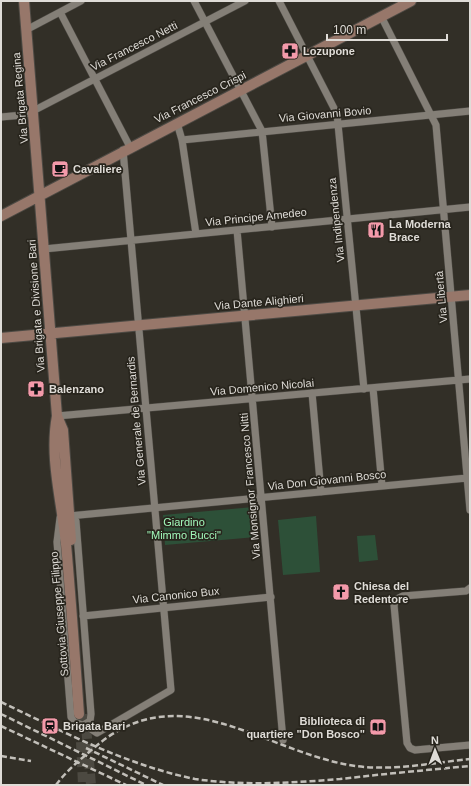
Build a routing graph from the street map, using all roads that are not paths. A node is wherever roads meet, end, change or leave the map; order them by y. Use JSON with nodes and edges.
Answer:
{"nodes":[{"id":1,"x":24,"y":1,"type":"edge"},
{"id":2,"x":81,"y":1,"type":"edge"},
{"id":3,"x":194,"y":1,"type":"edge"},
{"id":4,"x":245,"y":1,"type":"edge"},
{"id":5,"x":279,"y":1,"type":"edge"},
{"id":6,"x":410,"y":1,"type":"edge"},
{"id":7,"x":398,"y":4,"type":"edge"},
{"id":8,"x":60,"y":12,"type":"junction"},
{"id":9,"x":381,"y":16,"type":"junction"},
{"id":10,"x":205,"y":22,"type":"junction"},
{"id":11,"x":26,"y":30,"type":"junction"},
{"id":12,"x":308,"y":55,"type":"junction"},
{"id":13,"x":95,"y":79,"type":"junction"},
{"id":14,"x":240,"y":90,"type":"junction"},
{"id":15,"x":33,"y":111,"type":"junction"},
{"id":16,"x":470,"y":111,"type":"edge"},
{"id":17,"x":432,"y":115,"type":"junction"},
{"id":18,"x":1,"y":117,"type":"edge"},
{"id":19,"x":177,"y":123,"type":"junction"},
{"id":20,"x":338,"y":124,"type":"junction"},
{"id":21,"x":262,"y":131,"type":"junction"},
{"id":22,"x":182,"y":140,"type":"junction"},
{"id":23,"x":126,"y":149,"type":"junction"},
{"id":24,"x":40,"y":194,"type":"junction"},
{"id":25,"x":470,"y":206,"type":"edge"},
{"id":26,"x":444,"y":209,"type":"junction"},
{"id":27,"x":1,"y":216,"type":"edge"},
{"id":28,"x":348,"y":219,"type":"junction"},
{"id":29,"x":272,"y":227,"type":"junction"},
{"id":30,"x":237,"y":230,"type":"junction"},
{"id":31,"x":196,"y":234,"type":"junction"},
{"id":32,"x":131,"y":241,"type":"junction"},
{"id":33,"x":44,"y":249,"type":"junction"},
{"id":34,"x":470,"y":295,"type":"edge"},
{"id":35,"x":452,"y":296,"type":"junction"},
{"id":36,"x":356,"y":305,"type":"junction"},
{"id":37,"x":245,"y":315,"type":"junction"},
{"id":38,"x":138,"y":325,"type":"junction"},
{"id":39,"x":51,"y":333,"type":"junction"},
{"id":40,"x":1,"y":338,"type":"edge"},
{"id":41,"x":470,"y":379,"type":"edge"},
{"id":42,"x":459,"y":380,"type":"junction"},
{"id":43,"x":373,"y":388,"type":"junction"},
{"id":44,"x":364,"y":389,"type":"junction"},
{"id":45,"x":312,"y":393,"type":"junction"},
{"id":46,"x":253,"y":399,"type":"junction"},
{"id":47,"x":146,"y":408,"type":"junction"},
{"id":48,"x":57,"y":416,"type":"junction"},
{"id":49,"x":467,"y":478,"type":"junction"},
{"id":50,"x":382,"y":486,"type":"junction"},
{"id":51,"x":321,"y":492,"type":"junction"},
{"id":52,"x":262,"y":498,"type":"junction"},
{"id":53,"x":154,"y":508,"type":"junction"},
{"id":54,"x":470,"y":510,"type":"edge"},
{"id":55,"x":65,"y":515,"type":"junction"},
{"id":56,"x":470,"y":588,"type":"edge"},
{"id":57,"x":271,"y":597,"type":"junction"},
{"id":58,"x":163,"y":608,"type":"junction"},
{"id":59,"x":83,"y":616,"type":"junction"},
{"id":60,"x":85,"y":716,"type":"junction"},
{"id":61,"x":283,"y":740,"type":"dead end"},
{"id":62,"x":470,"y":745,"type":"edge"}],
"edges":[{"from":1,"to":11,"type":"street","name":"Via Brigata Regina"},
{"from":2,"to":8,"type":"street"},
{"from":3,"to":10,"type":"street"},
{"from":4,"to":10,"type":"street","name":"Via Francesco Netti"},
{"from":5,"to":12,"type":"street","name":"Via Indipendenza"},
{"from":6,"to":7,"type":"street","name":"Via Francesco Crispi"},
{"from":7,"to":9,"type":"street","name":"Via Francesco Crispi"},
{"from":8,"to":11,"type":"street"},
{"from":8,"to":13,"type":"street"},
{"from":9,"to":12,"type":"street","name":"Via Francesco Crispi"},
{"from":9,"to":17,"type":"street","name":"Via Libertà"},
{"from":10,"to":13,"type":"street","name":"Via Francesco Netti"},
{"from":10,"to":14,"type":"street"},
{"from":11,"to":15,"type":"street","name":"Via Brigata Regina"},
{"from":12,"to":14,"type":"street","name":"Via Francesco Crispi"},
{"from":12,"to":20,"type":"street","name":"Via Indipendenza"},
{"from":13,"to":15,"type":"street","name":"Via Francesco Netti"},
{"from":13,"to":23,"type":"street"},
{"from":14,"to":19,"type":"street","name":"Via Francesco Crispi"},
{"from":14,"to":21,"type":"street"},
{"from":15,"to":18,"type":"street","name":"Via Francesco Netti"},
{"from":15,"to":24,"type":"street","name":"Via Brigata Regina"},
{"from":16,"to":17,"type":"street","name":"Via Giovanni Bovio"},
{"from":17,"to":20,"type":"street","name":"Via Giovanni Bovio"},
{"from":17,"to":26,"type":"street","name":"Via Libertà"},
{"from":19,"to":22,"type":"street"},
{"from":19,"to":23,"type":"street","name":"Via Francesco Crispi"},
{"from":20,"to":21,"type":"street","name":"Via Giovanni Bovio"},
{"from":20,"to":28,"type":"street","name":"Via Indipendenza"},
{"from":21,"to":22,"type":"street","name":"Via Giovanni Bovio"},
{"from":21,"to":29,"type":"street"},
{"from":22,"to":31,"type":"street"},
{"from":23,"to":24,"type":"street","name":"Via Francesco Crispi"},
{"from":23,"to":32,"type":"street","name":"Via Generale de Bernardis"},
{"from":24,"to":27,"type":"street","name":"Via Francesco Crispi"},
{"from":24,"to":33,"type":"street","name":"Via Brigata e Divisione Bari"},
{"from":25,"to":26,"type":"street","name":"Via Principe Amedeo"},
{"from":26,"to":28,"type":"street","name":"Via Principe Amedeo"},
{"from":26,"to":35,"type":"street","name":"Via Libertà"},
{"from":28,"to":29,"type":"street","name":"Via Principe Amedeo"},
{"from":28,"to":36,"type":"street","name":"Via Indipendenza"},
{"from":29,"to":30,"type":"street","name":"Via Principe Amedeo"},
{"from":30,"to":31,"type":"street","name":"Via Principe Amedeo"},
{"from":30,"to":37,"type":"street","name":"Via Monsignor Francesco Nitti"},
{"from":31,"to":32,"type":"street","name":"Via Principe Amedeo"},
{"from":32,"to":33,"type":"street","name":"Via Principe Amedeo"},
{"from":32,"to":38,"type":"street","name":"Via Generale de Bernardis"},
{"from":33,"to":39,"type":"street","name":"Via Brigata e Divisione Bari"},
{"from":34,"to":35,"type":"street","name":"Via Dante Alighieri"},
{"from":35,"to":36,"type":"street","name":"Via Dante Alighieri"},
{"from":35,"to":42,"type":"street","name":"Via Libertà"},
{"from":36,"to":37,"type":"street","name":"Via Dante Alighieri"},
{"from":36,"to":44,"type":"street","name":"Via Indipendenza"},
{"from":37,"to":38,"type":"street","name":"Via Dante Alighieri"},
{"from":37,"to":46,"type":"street","name":"Via Monsignor Francesco Nitti"},
{"from":38,"to":39,"type":"street","name":"Via Dante Alighieri"},
{"from":38,"to":47,"type":"street","name":"Via Generale de Bernardis"},
{"from":39,"to":40,"type":"street","name":"Via Dante Alighieri"},
{"from":39,"to":48,"type":"street","name":"Via Brigata e Divisione Bari"},
{"from":41,"to":42,"type":"street","name":"Via Domenico Nicolai"},
{"from":42,"to":43,"type":"street","name":"Via Domenico Nicolai"},
{"from":42,"to":49,"type":"street","name":"Via Libertà"},
{"from":43,"to":44,"type":"street","name":"Via Domenico Nicolai"},
{"from":43,"to":50,"type":"street"},
{"from":44,"to":45,"type":"street","name":"Via Domenico Nicolai"},
{"from":45,"to":46,"type":"street","name":"Via Domenico Nicolai"},
{"from":45,"to":51,"type":"street"},
{"from":46,"to":47,"type":"street","name":"Via Domenico Nicolai"},
{"from":46,"to":52,"type":"street","name":"Via Monsignor Francesco Nitti"},
{"from":47,"to":48,"type":"street","name":"Via Domenico Nicolai"},
{"from":47,"to":53,"type":"street","name":"Via Generale de Bernardis"},
{"from":48,"to":55,"type":"street"},
{"from":49,"to":50,"type":"street","name":"Via Don Giovanni Bosco"},
{"from":49,"to":54,"type":"street","name":"Via Libertà"},
{"from":50,"to":51,"type":"street","name":"Via Don Giovanni Bosco"},
{"from":51,"to":52,"type":"street","name":"Via Don Giovanni Bosco"},
{"from":52,"to":53,"type":"street","name":"Via Don Giovanni Bosco"},
{"from":52,"to":57,"type":"street","name":"Via Monsignor Francesco Nitti"},
{"from":53,"to":55,"type":"street","name":"Via Don Giovanni Bosco"},
{"from":53,"to":58,"type":"street","name":"Via Generale de Bernardis"},
{"from":55,"to":59,"type":"street"},
{"from":55,"to":60,"type":"street","name":"Sottovia Giuseppe Filippo"},
{"from":56,"to":62,"type":"street"},
{"from":57,"to":58,"type":"street","name":"Via Canonico Bux"},
{"from":57,"to":61,"type":"street","name":"Via Monsignor Francesco Nitti"},
{"from":58,"to":59,"type":"street","name":"Via Canonico Bux"},
{"from":58,"to":60,"type":"street","name":"Via Generale de Bernardis"},
{"from":59,"to":60,"type":"street"}]}
